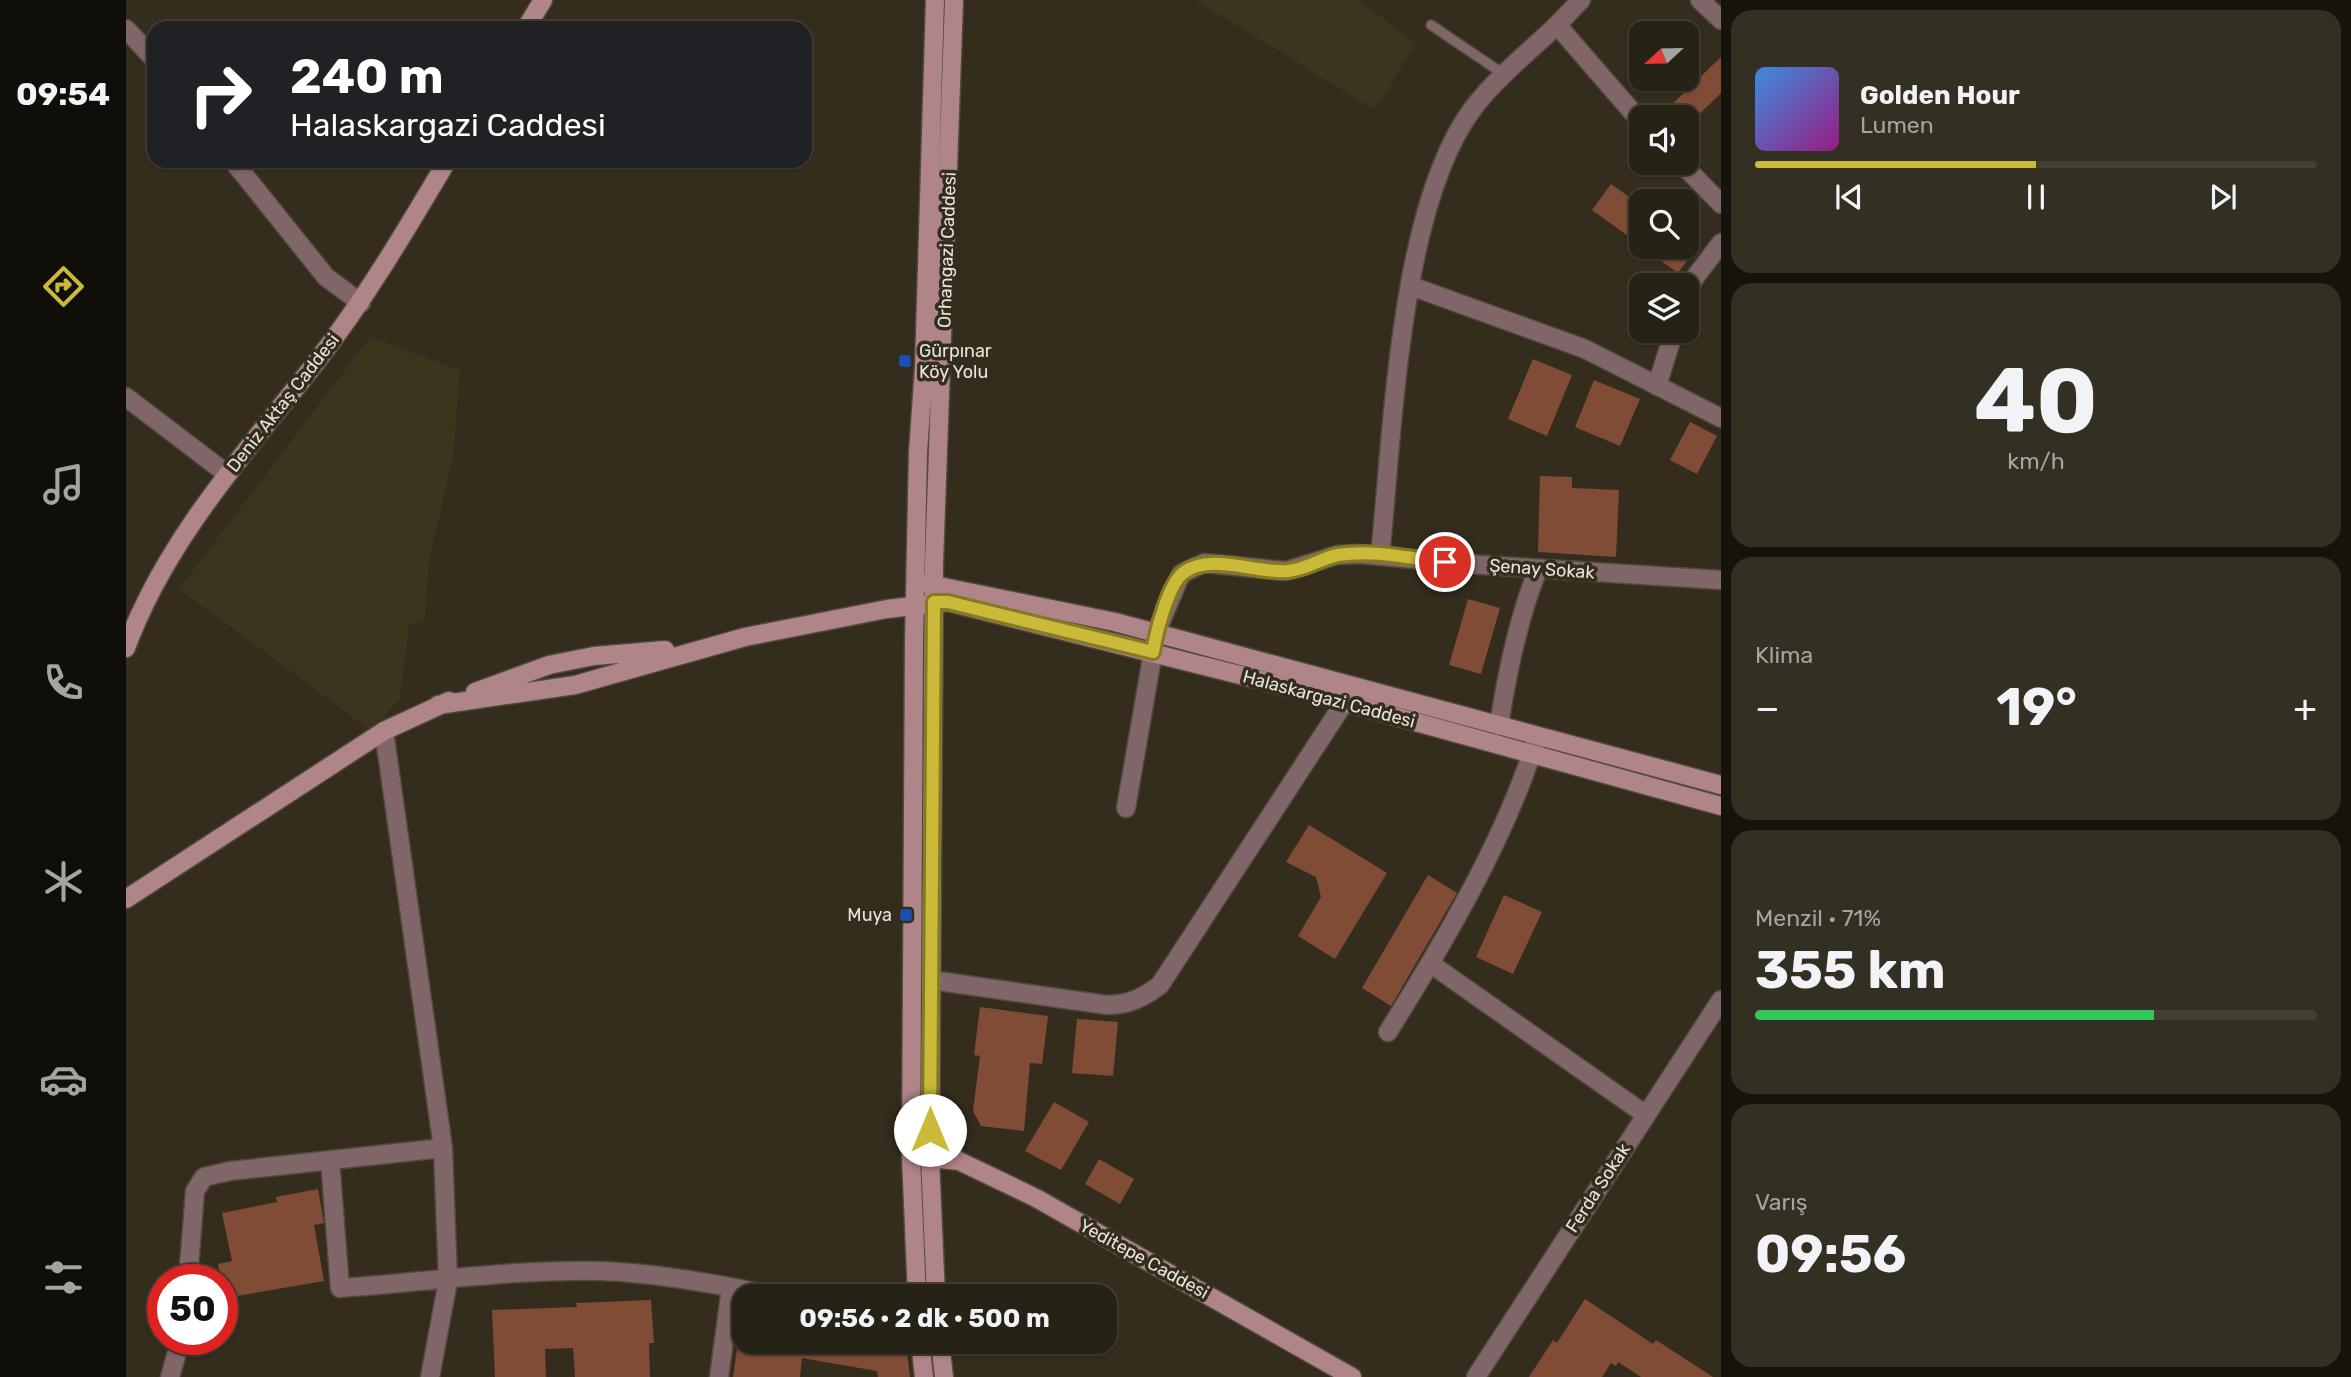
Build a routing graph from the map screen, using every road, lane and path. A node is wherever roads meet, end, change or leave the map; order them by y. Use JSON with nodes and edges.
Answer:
{"nodes":[{"id":1,"x":543,"y":0,"type":"edge"},
{"id":2,"x":1581,"y":0,"type":"edge"},
{"id":3,"x":1700,"y":0,"type":"edge"},
{"id":4,"x":935,"y":3,"type":"edge"},
{"id":5,"x":954,"y":3,"type":"edge"},
{"id":6,"x":1721,"y":20,"type":"edge"},
{"id":7,"x":530,"y":21,"type":"edge"},
{"id":8,"x":1557,"y":24,"type":"junction"},
{"id":9,"x":1431,"y":25,"type":"dead end"},
{"id":10,"x":126,"y":29,"type":"edge"},
{"id":11,"x":147,"y":52,"type":"edge"},
{"id":12,"x":1506,"y":75,"type":"junction"},
{"id":13,"x":1629,"y":107,"type":"edge"},
{"id":14,"x":239,"y":168,"type":"edge"},
{"id":15,"x":443,"y":168,"type":"edge"},
{"id":16,"x":1693,"y":175,"type":"edge"},
{"id":17,"x":1721,"y":204,"type":"edge"},
{"id":18,"x":928,"y":227,"type":"junction"},
{"id":19,"x":947,"y":231,"type":"junction"},
{"id":20,"x":1721,"y":243,"type":"edge"},
{"id":21,"x":1698,"y":273,"type":"edge"},
{"id":22,"x":1411,"y":286,"type":"junction"},
{"id":23,"x":926,"y":300,"type":"junction"},
{"id":24,"x":361,"y":303,"type":"junction"},
{"id":25,"x":945,"y":303,"type":"junction"},
{"id":26,"x":1670,"y":343,"type":"edge"},
{"id":27,"x":924,"y":367,"type":"junction"},
{"id":28,"x":943,"y":372,"type":"junction"},
{"id":29,"x":1657,"y":386,"type":"junction"},
{"id":30,"x":126,"y":397,"type":"edge"},
{"id":31,"x":1721,"y":418,"type":"edge"},
{"id":32,"x":918,"y":452,"type":"junction"},
{"id":33,"x":936,"y":454,"type":"junction"},
{"id":34,"x":227,"y":474,"type":"junction"},
{"id":35,"x":1380,"y":556,"type":"junction"},
{"id":36,"x":1538,"y":569,"type":"junction"},
{"id":37,"x":1721,"y":580,"type":"edge"},
{"id":38,"x":916,"y":583,"type":"junction"},
{"id":39,"x":935,"y":584,"type":"junction"},
{"id":40,"x":925,"y":603,"type":"junction"},
{"id":41,"x":1156,"y":632,"type":"junction"},
{"id":42,"x":126,"y":648,"type":"edge"},
{"id":43,"x":1153,"y":652,"type":"junction"},
{"id":44,"x":1356,"y":686,"type":"junction"},
{"id":45,"x":1344,"y":703,"type":"junction"},
{"id":46,"x":1499,"y":726,"type":"junction"},
{"id":47,"x":384,"y":731,"type":"junction"},
{"id":48,"x":1537,"y":736,"type":"junction"},
{"id":49,"x":1531,"y":756,"type":"junction"},
{"id":50,"x":1721,"y":785,"type":"edge"},
{"id":51,"x":1721,"y":806,"type":"edge"},
{"id":52,"x":1126,"y":808,"type":"dead end"},
{"id":53,"x":914,"y":841,"type":"junction"},
{"id":54,"x":933,"y":841,"type":"junction"},
{"id":55,"x":126,"y":899,"type":"edge"},
{"id":56,"x":1431,"y":964,"type":"junction"},
{"id":57,"x":913,"y":978,"type":"junction"},
{"id":58,"x":931,"y":980,"type":"junction"},
{"id":59,"x":1721,"y":1000,"type":"edge"},
{"id":60,"x":1388,"y":1032,"type":"dead end"},
{"id":61,"x":911,"y":1074,"type":"junction"},
{"id":62,"x":931,"y":1075,"type":"junction"},
{"id":63,"x":1646,"y":1115,"type":"junction"},
{"id":64,"x":443,"y":1148,"type":"junction"},
{"id":65,"x":930,"y":1158,"type":"junction"},
{"id":66,"x":330,"y":1160,"type":"junction"},
{"id":67,"x":913,"y":1223,"type":"junction"},
{"id":68,"x":932,"y":1223,"type":"junction"},
{"id":69,"x":189,"y":1264,"type":"edge"},
{"id":70,"x":448,"y":1281,"type":"junction"},
{"id":71,"x":915,"y":1284,"type":"edge"},
{"id":72,"x":935,"y":1284,"type":"edge"},
{"id":73,"x":731,"y":1287,"type":"joint"},
{"id":74,"x":921,"y":1354,"type":"edge"},
{"id":75,"x":941,"y":1354,"type":"edge"},
{"id":76,"x":176,"y":1355,"type":"edge"},
{"id":77,"x":170,"y":1377,"type":"edge"},
{"id":78,"x":430,"y":1377,"type":"edge"},
{"id":79,"x":719,"y":1377,"type":"edge"},
{"id":80,"x":924,"y":1377,"type":"edge"},
{"id":81,"x":944,"y":1377,"type":"edge"},
{"id":82,"x":1352,"y":1377,"type":"edge"},
{"id":83,"x":1476,"y":1377,"type":"edge"}],
"edges":[{"from":1,"to":7,"type":"main road"},
{"from":2,"to":8,"type":"street"},
{"from":3,"to":6,"type":"street"},
{"from":4,"to":5,"type":"main road"},
{"from":4,"to":18,"type":"main road","name":"Orhangazi Caddesi"},
{"from":5,"to":19,"type":"main road","name":"Orhangazi Caddesi"},
{"from":8,"to":12,"type":"street"},
{"from":8,"to":13,"type":"street"},
{"from":9,"to":12,"type":"lane"},
{"from":10,"to":11,"type":"street"},
{"from":12,"to":22,"type":"street"},
{"from":14,"to":24,"type":"street"},
{"from":15,"to":24,"type":"main road","name":"Deniz Aktaş Caddesi"},
{"from":16,"to":17,"type":"street"},
{"from":18,"to":19,"type":"main road"},
{"from":18,"to":23,"type":"main road","name":"Orhangazi Caddesi"},
{"from":19,"to":25,"type":"main road","name":"Orhangazi Caddesi"},
{"from":20,"to":21,"type":"street"},
{"from":22,"to":29,"type":"street"},
{"from":22,"to":35,"type":"street"},
{"from":23,"to":25,"type":"main road"},
{"from":23,"to":27,"type":"main road","name":"Orhangazi Caddesi"},
{"from":24,"to":34,"type":"main road","name":"Deniz Aktaş Caddesi"},
{"from":25,"to":28,"type":"main road","name":"Orhangazi Caddesi"},
{"from":26,"to":29,"type":"street"},
{"from":27,"to":28,"type":"main road"},
{"from":27,"to":32,"type":"main road","name":"Orhangazi Caddesi"},
{"from":28,"to":33,"type":"main road","name":"Orhangazi Caddesi"},
{"from":29,"to":31,"type":"street"},
{"from":30,"to":34,"type":"street"},
{"from":32,"to":33,"type":"main road"},
{"from":32,"to":38,"type":"main road","name":"Orhangazi Caddesi"},
{"from":33,"to":39,"type":"main road","name":"Orhangazi Caddesi"},
{"from":34,"to":42,"type":"main road","name":"Deniz Aktaş Caddesi"},
{"from":35,"to":36,"type":"street","name":"Şenay Sokak"},
{"from":35,"to":41,"type":"street","name":"Şenay Sokak"},
{"from":36,"to":37,"type":"street","name":"Şenay Sokak"},
{"from":36,"to":46,"type":"street"},
{"from":38,"to":39,"type":"main road"},
{"from":38,"to":40,"type":"main road","name":"Orhangazi Caddesi"},
{"from":39,"to":40,"type":"main road","name":"Orhangazi Caddesi"},
{"from":39,"to":41,"type":"main road"},
{"from":40,"to":43,"type":"main road","name":"Halaskargazi Caddesi"},
{"from":40,"to":47,"type":"main road","name":"Halaskargazi Caddesi"},
{"from":40,"to":53,"type":"main road"},
{"from":40,"to":54,"type":"main road"},
{"from":41,"to":43,"type":"main road"},
{"from":41,"to":44,"type":"main road"},
{"from":43,"to":45,"type":"main road","name":"Halaskargazi Caddesi"},
{"from":43,"to":52,"type":"street"},
{"from":44,"to":45,"type":"main road"},
{"from":44,"to":46,"type":"main road"},
{"from":45,"to":49,"type":"main road","name":"Halaskargazi Caddesi"},
{"from":45,"to":58,"type":"street"},
{"from":46,"to":48,"type":"main road"},
{"from":47,"to":55,"type":"main road","name":"Halaskargazi Caddesi"},
{"from":47,"to":64,"type":"street"},
{"from":48,"to":49,"type":"street"},
{"from":48,"to":50,"type":"main road"},
{"from":49,"to":51,"type":"main road","name":"Halaskargazi Caddesi"},
{"from":49,"to":56,"type":"street"},
{"from":53,"to":54,"type":"main road"},
{"from":53,"to":57,"type":"main road"},
{"from":54,"to":58,"type":"main road"},
{"from":56,"to":60,"type":"street"},
{"from":56,"to":63,"type":"street"},
{"from":57,"to":58,"type":"main road"},
{"from":57,"to":61,"type":"main road"},
{"from":58,"to":62,"type":"main road"},
{"from":59,"to":63,"type":"street","name":"Ferda Sokak"},
{"from":61,"to":62,"type":"main road"},
{"from":61,"to":67,"type":"main road"},
{"from":62,"to":65,"type":"main road"},
{"from":63,"to":83,"type":"street","name":"Ferda Sokak"},
{"from":64,"to":66,"type":"street"},
{"from":64,"to":70,"type":"street"},
{"from":65,"to":68,"type":"main road"},
{"from":65,"to":82,"type":"main road","name":"Yeditepe Caddesi"},
{"from":66,"to":69,"type":"street"},
{"from":66,"to":70,"type":"street"},
{"from":67,"to":68,"type":"main road"},
{"from":67,"to":71,"type":"main road"},
{"from":68,"to":72,"type":"main road"},
{"from":70,"to":73,"type":"street"},
{"from":70,"to":78,"type":"street"},
{"from":73,"to":79,"type":"street"},
{"from":74,"to":80,"type":"main road"},
{"from":75,"to":81,"type":"main road"},
{"from":76,"to":77,"type":"street"}]}
